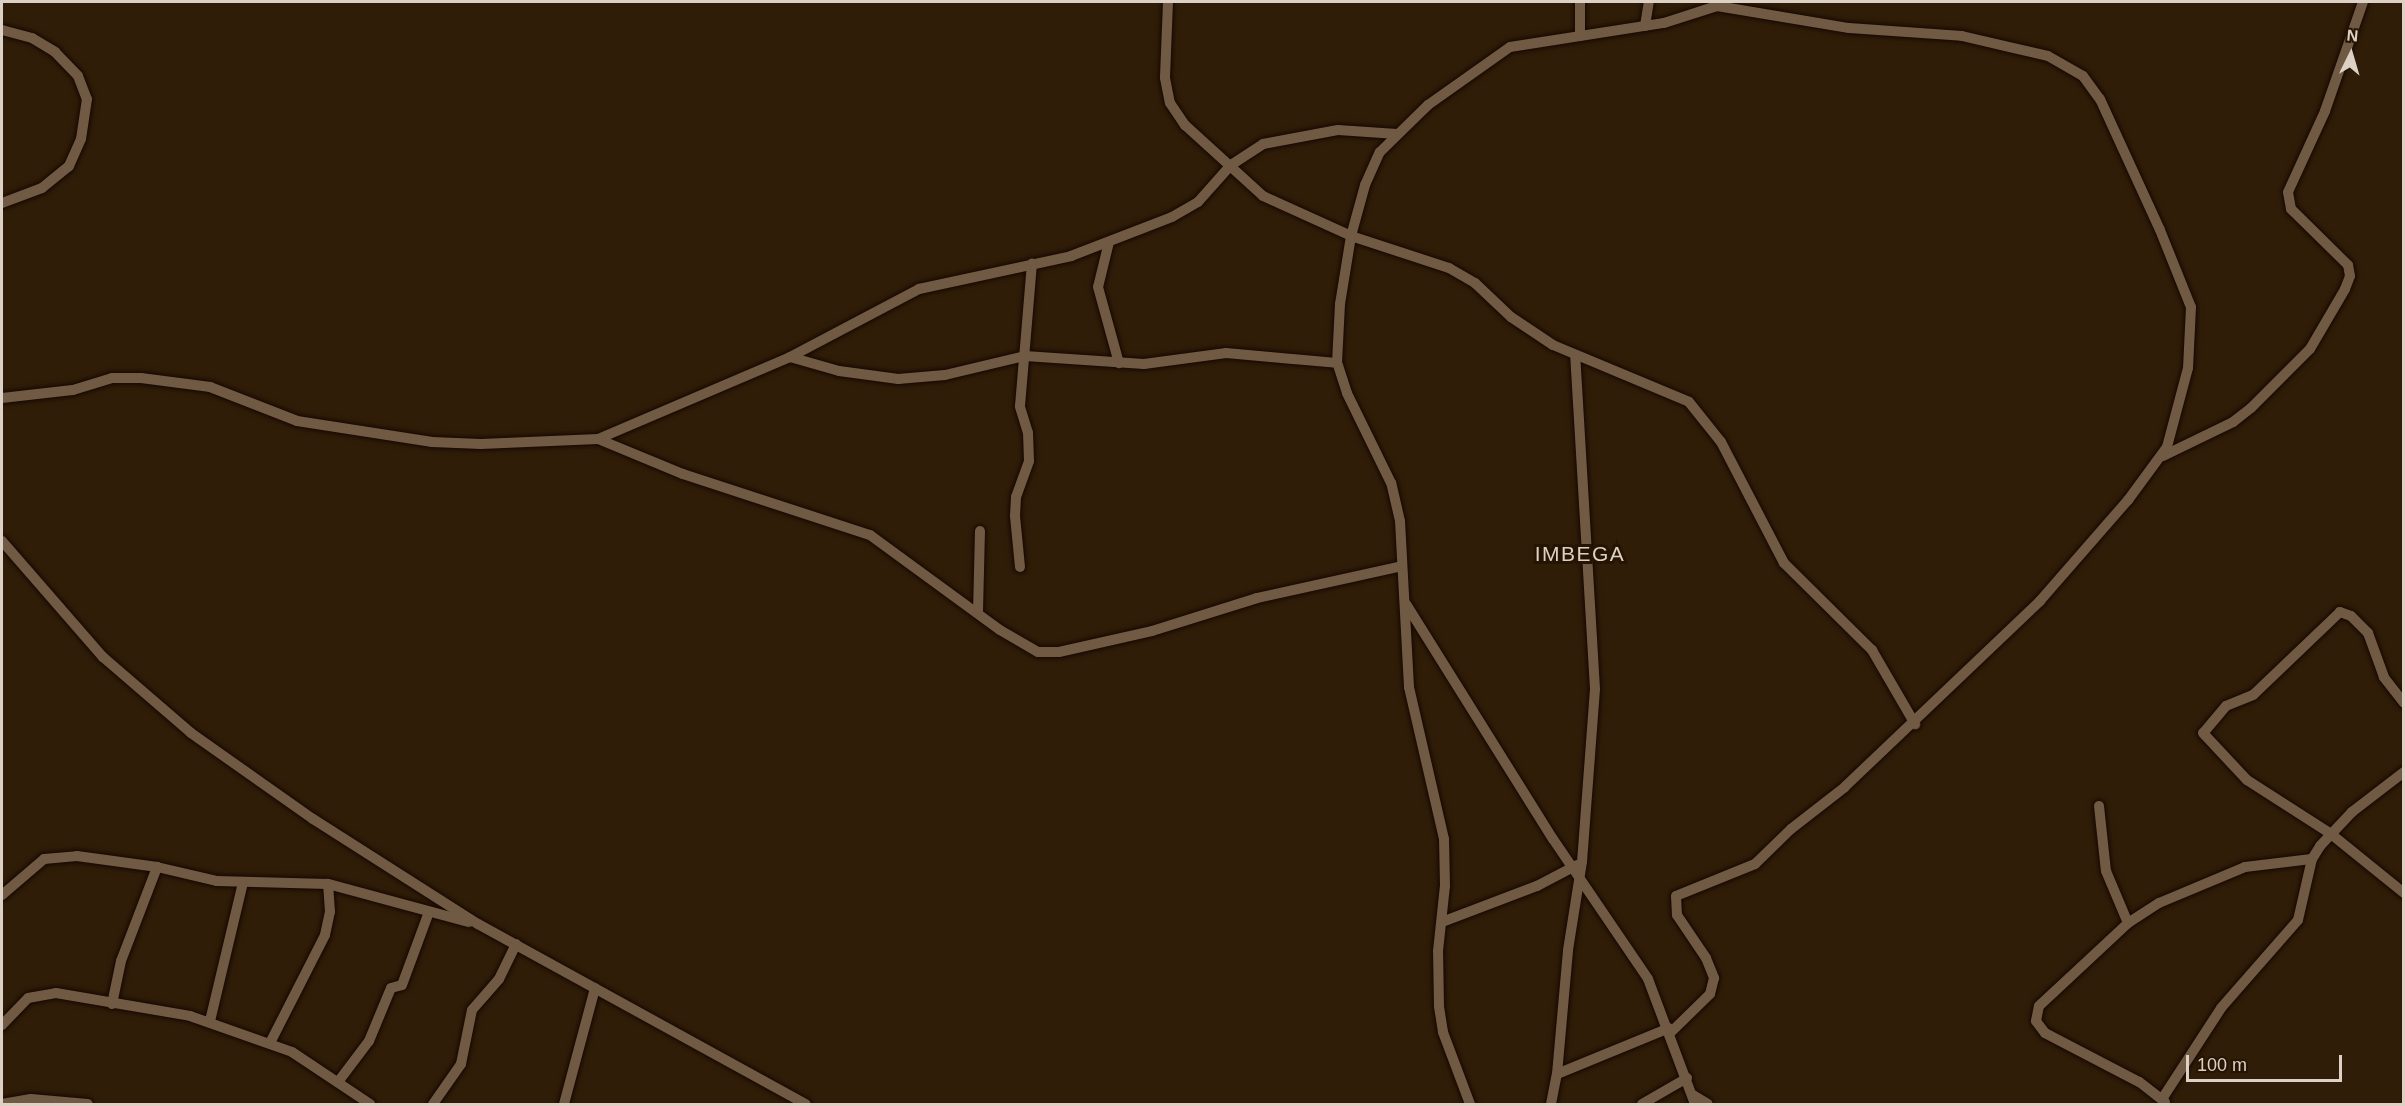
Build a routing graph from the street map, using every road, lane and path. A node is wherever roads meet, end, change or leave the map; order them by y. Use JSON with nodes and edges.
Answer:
{"nodes":[{"id":1,"x":1168,"y":2,"type":"edge"},
{"id":2,"x":1580,"y":2,"type":"edge"},
{"id":3,"x":1648,"y":2,"type":"edge"},
{"id":4,"x":2363,"y":2,"type":"edge"},
{"id":5,"x":1645,"y":26,"type":"junction"},
{"id":6,"x":2,"y":30,"type":"edge"},
{"id":7,"x":1580,"y":36,"type":"junction"},
{"id":8,"x":1398,"y":134,"type":"junction"},
{"id":9,"x":1232,"y":165,"type":"junction"},
{"id":10,"x":2,"y":203,"type":"edge"},
{"id":11,"x":1351,"y":236,"type":"junction"},
{"id":12,"x":1110,"y":242,"type":"junction"},
{"id":13,"x":1032,"y":264,"type":"junction"},
{"id":14,"x":1025,"y":356,"type":"junction"},
{"id":15,"x":790,"y":357,"type":"junction"},
{"id":16,"x":1575,"y":357,"type":"junction"},
{"id":17,"x":1119,"y":363,"type":"junction"},
{"id":18,"x":1337,"y":363,"type":"junction"},
{"id":19,"x":2,"y":398,"type":"edge"},
{"id":20,"x":598,"y":439,"type":"junction"},
{"id":21,"x":2163,"y":456,"type":"junction"},
{"id":22,"x":980,"y":531,"type":"dead end"},
{"id":23,"x":2,"y":541,"type":"edge"},
{"id":24,"x":1402,"y":566,"type":"junction"},
{"id":25,"x":1020,"y":567,"type":"dead end"},
{"id":26,"x":1403,"y":598,"type":"junction"},
{"id":27,"x":978,"y":612,"type":"junction"},
{"id":28,"x":2403,"y":703,"type":"edge"},
{"id":29,"x":1915,"y":724,"type":"junction"},
{"id":30,"x":2403,"y":772,"type":"edge"},
{"id":31,"x":2099,"y":806,"type":"dead end"},
{"id":32,"x":2331,"y":834,"type":"junction"},
{"id":33,"x":2313,"y":859,"type":"junction"},
{"id":34,"x":1578,"y":864,"type":"junction"},
{"id":35,"x":157,"y":867,"type":"junction"},
{"id":36,"x":1580,"y":877,"type":"junction"},
{"id":37,"x":243,"y":882,"type":"junction"},
{"id":38,"x":328,"y":884,"type":"junction"},
{"id":39,"x":2403,"y":893,"type":"edge"},
{"id":40,"x":2,"y":895,"type":"edge"},
{"id":41,"x":429,"y":912,"type":"junction"},
{"id":42,"x":1442,"y":922,"type":"junction"},
{"id":43,"x":2128,"y":923,"type":"junction"},
{"id":44,"x":478,"y":924,"type":"junction"},
{"id":45,"x":516,"y":944,"type":"junction"},
{"id":46,"x":595,"y":988,"type":"junction"},
{"id":47,"x":112,"y":1004,"type":"junction"},
{"id":48,"x":210,"y":1021,"type":"junction"},
{"id":49,"x":2,"y":1025,"type":"edge"},
{"id":50,"x":1670,"y":1030,"type":"junction"},
{"id":51,"x":270,"y":1042,"type":"junction"},
{"id":52,"x":1557,"y":1074,"type":"junction"},
{"id":53,"x":1687,"y":1078,"type":"junction"},
{"id":54,"x":338,"y":1082,"type":"junction"},
{"id":55,"x":1694,"y":1100,"type":"edge"},
{"id":56,"x":2164,"y":1103,"type":"edge"},
{"id":57,"x":2,"y":1104,"type":"edge"},
{"id":58,"x":88,"y":1104,"type":"edge"},
{"id":59,"x":370,"y":1104,"type":"edge"},
{"id":60,"x":433,"y":1104,"type":"edge"},
{"id":61,"x":564,"y":1104,"type":"edge"},
{"id":62,"x":806,"y":1104,"type":"edge"},
{"id":63,"x":1470,"y":1104,"type":"edge"},
{"id":64,"x":1551,"y":1104,"type":"edge"},
{"id":65,"x":1642,"y":1104,"type":"edge"},
{"id":66,"x":1708,"y":1104,"type":"edge"}],
"edges":[{"from":1,"to":9,"type":"street"},
{"from":2,"to":7,"type":"street"},
{"from":3,"to":5,"type":"street"},
{"from":4,"to":21,"type":"street"},
{"from":5,"to":7,"type":"street"},
{"from":5,"to":21,"type":"street"},
{"from":6,"to":10,"type":"street"},
{"from":7,"to":8,"type":"street"},
{"from":8,"to":9,"type":"street"},
{"from":8,"to":11,"type":"street"},
{"from":9,"to":11,"type":"street"},
{"from":9,"to":12,"type":"street"},
{"from":11,"to":16,"type":"street"},
{"from":11,"to":18,"type":"street"},
{"from":12,"to":13,"type":"street"},
{"from":12,"to":17,"type":"street"},
{"from":13,"to":14,"type":"street"},
{"from":13,"to":15,"type":"street"},
{"from":14,"to":15,"type":"street"},
{"from":14,"to":17,"type":"street"},
{"from":14,"to":25,"type":"street"},
{"from":15,"to":20,"type":"street"},
{"from":16,"to":29,"type":"street"},
{"from":16,"to":34,"type":"street"},
{"from":17,"to":18,"type":"street"},
{"from":18,"to":24,"type":"street"},
{"from":19,"to":20,"type":"street"},
{"from":20,"to":27,"type":"street"},
{"from":21,"to":29,"type":"street"},
{"from":22,"to":27,"type":"street"},
{"from":23,"to":44,"type":"street"},
{"from":24,"to":26,"type":"street"},
{"from":24,"to":27,"type":"street"},
{"from":26,"to":34,"type":"street"},
{"from":26,"to":42,"type":"street"},
{"from":28,"to":32,"type":"street"},
{"from":29,"to":50,"type":"street"},
{"from":30,"to":32,"type":"street"},
{"from":31,"to":43,"type":"street"},
{"from":32,"to":33,"type":"street"},
{"from":32,"to":39,"type":"street"},
{"from":33,"to":43,"type":"street"},
{"from":33,"to":56,"type":"street"},
{"from":34,"to":36,"type":"street"},
{"from":34,"to":42,"type":"street"},
{"from":35,"to":37,"type":"street"},
{"from":35,"to":40,"type":"street"},
{"from":35,"to":47,"type":"street"},
{"from":36,"to":50,"type":"street"},
{"from":36,"to":52,"type":"street"},
{"from":37,"to":38,"type":"street"},
{"from":37,"to":48,"type":"street"},
{"from":38,"to":41,"type":"street"},
{"from":38,"to":51,"type":"street"},
{"from":41,"to":44,"type":"street"},
{"from":41,"to":54,"type":"street"},
{"from":42,"to":63,"type":"street"},
{"from":43,"to":56,"type":"street"},
{"from":44,"to":45,"type":"street"},
{"from":45,"to":46,"type":"street"},
{"from":45,"to":60,"type":"street"},
{"from":46,"to":61,"type":"street"},
{"from":46,"to":62,"type":"street"},
{"from":47,"to":48,"type":"street"},
{"from":47,"to":49,"type":"street"},
{"from":48,"to":51,"type":"street"},
{"from":50,"to":52,"type":"street"},
{"from":50,"to":53,"type":"street"},
{"from":51,"to":54,"type":"street"},
{"from":52,"to":64,"type":"street"},
{"from":53,"to":55,"type":"street"},
{"from":53,"to":65,"type":"street"},
{"from":54,"to":59,"type":"street"},
{"from":55,"to":66,"type":"street"},
{"from":57,"to":58,"type":"street"}]}
